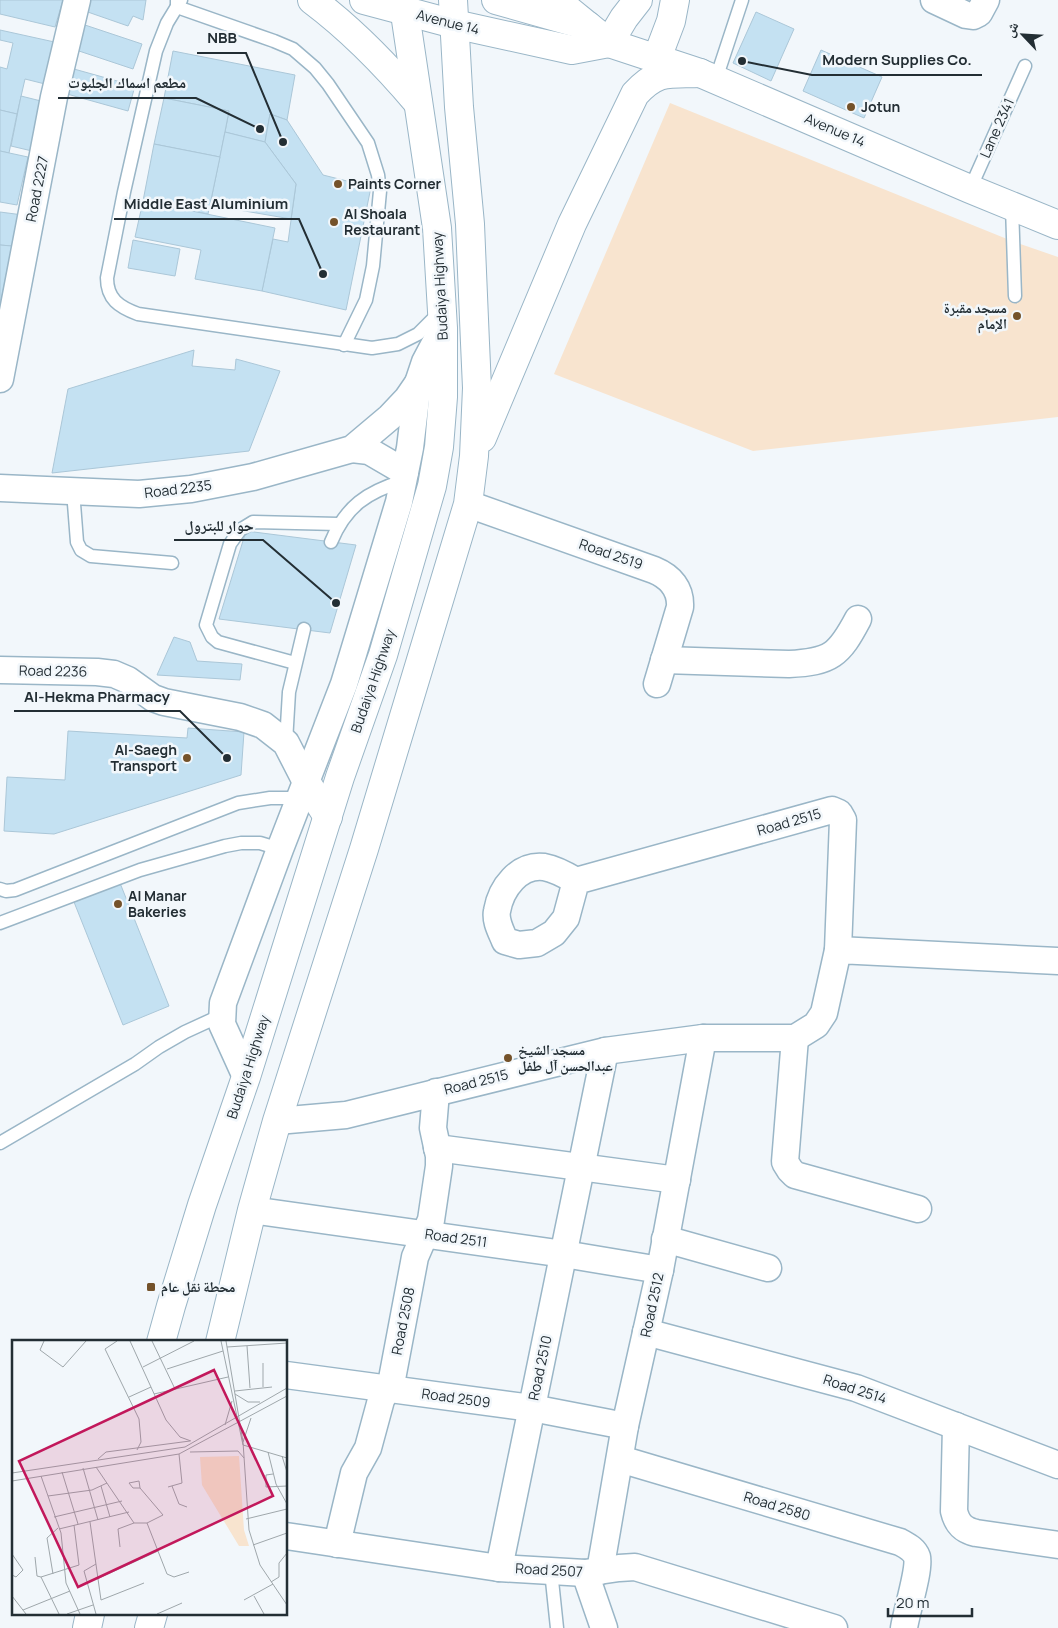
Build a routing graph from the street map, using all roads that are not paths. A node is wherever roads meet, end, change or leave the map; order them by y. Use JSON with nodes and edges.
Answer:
{"nodes":[{"id":1,"x":77,"y":0,"type":"edge"},
{"id":2,"x":312,"y":0,"type":"edge"},
{"id":3,"x":364,"y":0,"type":"edge"},
{"id":4,"x":496,"y":0,"type":"edge"},
{"id":5,"x":556,"y":0,"type":"edge"},
{"id":6,"x":638,"y":0,"type":"edge"},
{"id":7,"x":675,"y":0,"type":"edge"},
{"id":8,"x":742,"y":0,"type":"edge"},
{"id":9,"x":934,"y":0,"type":"edge"},
{"id":10,"x":986,"y":0,"type":"edge"},
{"id":11,"x":178,"y":2,"type":"edge"},
{"id":12,"x":404,"y":6,"type":"edge"},
{"id":13,"x":453,"y":12,"type":"edge"},
{"id":14,"x":588,"y":26,"type":"junction"},
{"id":15,"x":609,"y":43,"type":"junction"},
{"id":16,"x":657,"y":58,"type":"junction"},
{"id":17,"x":1025,"y":66,"type":"dead end"},
{"id":18,"x":708,"y":76,"type":"junction"},
{"id":19,"x":418,"y":104,"type":"junction"},
{"id":20,"x":970,"y":189,"type":"junction"},
{"id":21,"x":1012,"y":207,"type":"junction"},
{"id":22,"x":1058,"y":225,"type":"edge"},
{"id":23,"x":1015,"y":296,"type":"dead end"},
{"id":24,"x":443,"y":319,"type":"junction"},
{"id":25,"x":5,"y":331,"type":"edge"},
{"id":26,"x":344,"y":345,"type":"junction"},
{"id":27,"x":0,"y":378,"type":"edge"},
{"id":28,"x":418,"y":383,"type":"junction"},
{"id":29,"x":352,"y":449,"type":"junction"},
{"id":30,"x":474,"y":456,"type":"junction"},
{"id":31,"x":404,"y":476,"type":"junction"},
{"id":32,"x":0,"y":488,"type":"edge"},
{"id":33,"x":73,"y":491,"type":"junction"},
{"id":34,"x":468,"y":504,"type":"junction"},
{"id":35,"x":338,"y":524,"type":"junction"},
{"id":36,"x":330,"y":542,"type":"dead end"},
{"id":37,"x":172,"y":563,"type":"dead end"},
{"id":38,"x":858,"y":619,"type":"dead end"},
{"id":39,"x":304,"y":629,"type":"dead end"},
{"id":40,"x":295,"y":663,"type":"junction"},
{"id":41,"x":0,"y":670,"type":"edge"},
{"id":42,"x":286,"y":743,"type":"junction"},
{"id":43,"x":303,"y":790,"type":"junction"},
{"id":44,"x":328,"y":817,"type":"junction"},
{"id":45,"x":280,"y":849,"type":"junction"},
{"id":46,"x":576,"y":881,"type":"dead end"},
{"id":47,"x":0,"y":889,"type":"edge"},
{"id":48,"x":0,"y":923,"type":"edge"},
{"id":49,"x":838,"y":950,"type":"junction"},
{"id":50,"x":1058,"y":962,"type":"edge"},
{"id":51,"x":222,"y":1015,"type":"junction"},
{"id":52,"x":703,"y":1038,"type":"junction"},
{"id":53,"x":794,"y":1038,"type":"junction"},
{"id":54,"x":605,"y":1051,"type":"junction"},
{"id":55,"x":246,"y":1077,"type":"junction"},
{"id":56,"x":436,"y":1092,"type":"junction"},
{"id":57,"x":277,"y":1121,"type":"junction"},
{"id":58,"x":0,"y":1143,"type":"edge"},
{"id":59,"x":437,"y":1148,"type":"junction"},
{"id":60,"x":582,"y":1167,"type":"junction"},
{"id":61,"x":677,"y":1180,"type":"junction"},
{"id":62,"x":918,"y":1209,"type":"dead end"},
{"id":63,"x":252,"y":1210,"type":"junction"},
{"id":64,"x":426,"y":1234,"type":"junction"},
{"id":65,"x":666,"y":1239,"type":"junction"},
{"id":66,"x":564,"y":1254,"type":"junction"},
{"id":67,"x":768,"y":1268,"type":"dead end"},
{"id":68,"x":660,"y":1270,"type":"junction"},
{"id":69,"x":646,"y":1332,"type":"junction"},
{"id":70,"x":162,"y":1340,"type":"edge"},
{"id":71,"x":220,"y":1340,"type":"edge"},
{"id":72,"x":288,"y":1374,"type":"edge"},
{"id":73,"x":388,"y":1389,"type":"junction"},
{"id":74,"x":532,"y":1408,"type":"junction"},
{"id":75,"x":625,"y":1426,"type":"junction"},
{"id":76,"x":956,"y":1426,"type":"junction"},
{"id":77,"x":620,"y":1458,"type":"junction"},
{"id":78,"x":1058,"y":1465,"type":"edge"},
{"id":79,"x":288,"y":1536,"type":"edge"},
{"id":80,"x":337,"y":1544,"type":"junction"},
{"id":81,"x":1058,"y":1545,"type":"edge"},
{"id":82,"x":499,"y":1568,"type":"junction"},
{"id":83,"x":552,"y":1571,"type":"junction"},
{"id":84,"x":592,"y":1572,"type":"junction"},
{"id":85,"x":557,"y":1628,"type":"edge"},
{"id":86,"x":604,"y":1628,"type":"edge"},
{"id":87,"x":834,"y":1628,"type":"edge"},
{"id":88,"x":904,"y":1628,"type":"edge"}],
"edges":[{"from":1,"to":25,"type":"street","name":"Road 2227"},
{"from":2,"to":19,"type":"main road"},
{"from":3,"to":12,"type":"main road","name":"Avenue 14"},
{"from":4,"to":14,"type":"main road","name":"Avenue 14"},
{"from":5,"to":14,"type":"main road"},
{"from":6,"to":15,"type":"main road"},
{"from":7,"to":16,"type":"main road"},
{"from":8,"to":18,"type":"lane"},
{"from":9,"to":10,"type":"street"},
{"from":11,"to":26,"type":"lane"},
{"from":11,"to":26,"type":"lane"},
{"from":12,"to":13,"type":"main road","name":"Avenue 14"},
{"from":12,"to":19,"type":"main road","name":"Budaiya Highway"},
{"from":13,"to":15,"type":"main road","name":"Avenue 14"},
{"from":13,"to":30,"type":"main road"},
{"from":14,"to":15,"type":"main road","name":"Avenue 14"},
{"from":15,"to":16,"type":"main road","name":"Avenue 14"},
{"from":16,"to":18,"type":"main road","name":"Avenue 14"},
{"from":17,"to":20,"type":"lane","name":"Lane 2341"},
{"from":18,"to":20,"type":"main road","name":"Avenue 14"},
{"from":18,"to":30,"type":"main road"},
{"from":19,"to":24,"type":"main road","name":"Budaiya Highway"},
{"from":20,"to":21,"type":"main road","name":"Avenue 14"},
{"from":21,"to":22,"type":"main road","name":"Avenue 14"},
{"from":21,"to":23,"type":"lane"},
{"from":24,"to":26,"type":"lane"},
{"from":24,"to":28,"type":"street"},
{"from":24,"to":44,"type":"main road","name":"Budaiya Highway"},
{"from":25,"to":27,"type":"street","name":"Road 2227"},
{"from":28,"to":29,"type":"street","name":"Road 2235"},
{"from":28,"to":31,"type":"street"},
{"from":29,"to":31,"type":"street","name":"Road 2235"},
{"from":29,"to":33,"type":"street","name":"Road 2235"},
{"from":30,"to":34,"type":"main road"},
{"from":31,"to":35,"type":"lane"},
{"from":31,"to":43,"type":"street"},
{"from":32,"to":33,"type":"street","name":"Road 2235"},
{"from":33,"to":37,"type":"lane"},
{"from":34,"to":38,"type":"street","name":"Road 2519"},
{"from":34,"to":57,"type":"main road"},
{"from":35,"to":36,"type":"lane"},
{"from":35,"to":40,"type":"lane"},
{"from":39,"to":40,"type":"lane"},
{"from":40,"to":42,"type":"lane"},
{"from":41,"to":42,"type":"street","name":"Road 2236"},
{"from":42,"to":43,"type":"street","name":"Road 2236"},
{"from":43,"to":44,"type":"main road"},
{"from":43,"to":45,"type":"street"},
{"from":43,"to":47,"type":"lane"},
{"from":44,"to":55,"type":"main road","name":"Budaiya Highway"},
{"from":45,"to":48,"type":"lane"},
{"from":45,"to":51,"type":"street"},
{"from":46,"to":49,"type":"street","name":"Road 2515"},
{"from":49,"to":50,"type":"street"},
{"from":49,"to":53,"type":"street","name":"Road 2515"},
{"from":51,"to":55,"type":"street"},
{"from":51,"to":58,"type":"lane"},
{"from":52,"to":53,"type":"street","name":"Road 2515"},
{"from":52,"to":54,"type":"street","name":"Road 2515"},
{"from":52,"to":61,"type":"street","name":"Road 2512"},
{"from":53,"to":62,"type":"street"},
{"from":54,"to":56,"type":"street","name":"Road 2515"},
{"from":54,"to":60,"type":"street","name":"Road 2510"},
{"from":55,"to":70,"type":"main road","name":"Budaiya Highway"},
{"from":56,"to":57,"type":"street","name":"Road 2515"},
{"from":56,"to":59,"type":"street","name":"Road 2508"},
{"from":57,"to":63,"type":"main road"},
{"from":59,"to":60,"type":"street"},
{"from":59,"to":64,"type":"street","name":"Road 2508"},
{"from":60,"to":61,"type":"street"},
{"from":60,"to":66,"type":"street","name":"Road 2510"},
{"from":61,"to":65,"type":"street","name":"Road 2512"},
{"from":63,"to":64,"type":"street","name":"Road 2511"},
{"from":63,"to":71,"type":"main road"},
{"from":64,"to":66,"type":"street","name":"Road 2511"},
{"from":64,"to":73,"type":"street","name":"Road 2508"},
{"from":65,"to":67,"type":"street"},
{"from":65,"to":68,"type":"street","name":"Road 2512"},
{"from":66,"to":68,"type":"street","name":"Road 2511"},
{"from":66,"to":74,"type":"street","name":"Road 2510"},
{"from":68,"to":69,"type":"street","name":"Road 2512"},
{"from":69,"to":75,"type":"street","name":"Road 2512"},
{"from":69,"to":76,"type":"street","name":"Road 2514"},
{"from":72,"to":73,"type":"street","name":"Road 2509"},
{"from":73,"to":74,"type":"street","name":"Road 2509"},
{"from":73,"to":80,"type":"street","name":"Road 2508"},
{"from":74,"to":75,"type":"street","name":"Road 2509"},
{"from":74,"to":82,"type":"street","name":"Road 2510"},
{"from":75,"to":77,"type":"street","name":"Road 2512"},
{"from":76,"to":78,"type":"street","name":"Road 2514"},
{"from":76,"to":81,"type":"street"},
{"from":77,"to":84,"type":"street","name":"Road 2512"},
{"from":77,"to":88,"type":"street","name":"Road 2580"},
{"from":79,"to":80,"type":"street","name":"Road 2507"},
{"from":80,"to":82,"type":"street","name":"Road 2507"},
{"from":82,"to":83,"type":"street","name":"Road 2507"},
{"from":83,"to":84,"type":"street","name":"Road 2507"},
{"from":83,"to":85,"type":"lane"},
{"from":84,"to":86,"type":"street"},
{"from":84,"to":87,"type":"street","name":"Road 2507"}]}
